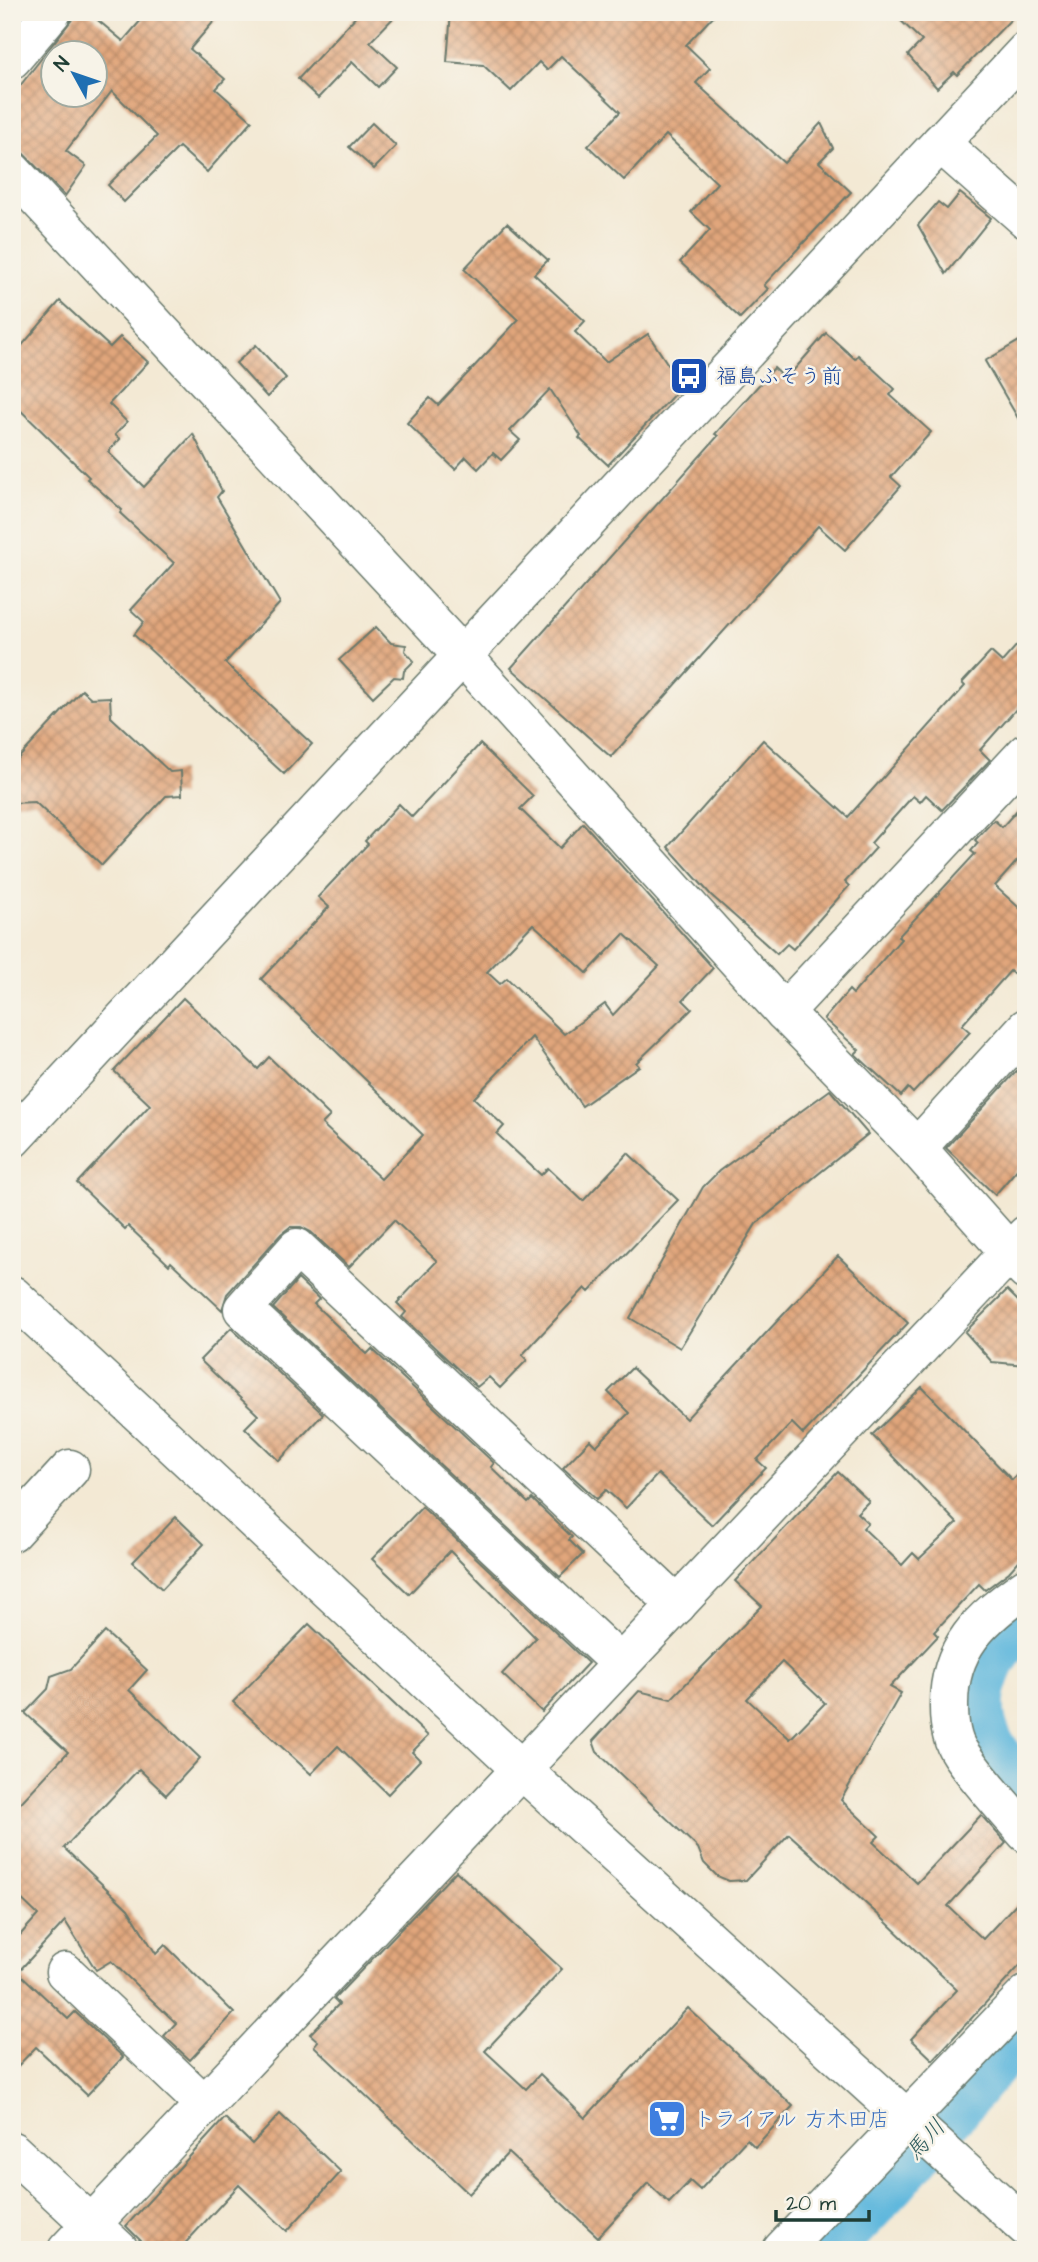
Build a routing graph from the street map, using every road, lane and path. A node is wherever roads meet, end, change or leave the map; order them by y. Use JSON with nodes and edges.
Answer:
{"nodes":[{"id":1,"x":52,"y":12,"type":"edge"},
{"id":2,"x":1026,"y":51,"type":"edge"},
{"id":3,"x":12,"y":59,"type":"edge"},
{"id":4,"x":940,"y":143,"type":"junction"},
{"id":5,"x":12,"y":171,"type":"edge"},
{"id":6,"x":1026,"y":219,"type":"edge"},
{"id":7,"x":461,"y":654,"type":"junction"},
{"id":8,"x":1026,"y":752,"type":"edge"},
{"id":9,"x":784,"y":1012,"type":"junction"},
{"id":10,"x":1026,"y":1028,"type":"edge"},
{"id":11,"x":12,"y":1139,"type":"edge"},
{"id":12,"x":917,"y":1147,"type":"junction"},
{"id":13,"x":1020,"y":1253,"type":"edge"},
{"id":14,"x":12,"y":1295,"type":"edge"},
{"id":15,"x":70,"y":1469,"type":"dead end"},
{"id":16,"x":12,"y":1532,"type":"edge"},
{"id":17,"x":1026,"y":1587,"type":"edge"},
{"id":18,"x":677,"y":1605,"type":"junction"},
{"id":19,"x":621,"y":1664,"type":"junction"},
{"id":20,"x":522,"y":1770,"type":"junction"},
{"id":21,"x":1026,"y":1833,"type":"edge"},
{"id":22,"x":65,"y":1972,"type":"dead end"},
{"id":23,"x":1026,"y":1995,"type":"edge"},
{"id":24,"x":204,"y":2104,"type":"junction"},
{"id":25,"x":909,"y":2123,"type":"junction"},
{"id":26,"x":12,"y":2151,"type":"edge"},
{"id":27,"x":1026,"y":2227,"type":"edge"},
{"id":28,"x":79,"y":2237,"type":"edge"},
{"id":29,"x":119,"y":2250,"type":"edge"},
{"id":30,"x":782,"y":2250,"type":"edge"}],
"edges":[{"from":1,"to":3,"type":"street"},
{"from":2,"to":4,"type":"street"},
{"from":4,"to":6,"type":"street"},
{"from":4,"to":7,"type":"street"},
{"from":5,"to":7,"type":"street"},
{"from":7,"to":9,"type":"street"},
{"from":7,"to":11,"type":"street"},
{"from":8,"to":9,"type":"street"},
{"from":9,"to":12,"type":"street"},
{"from":10,"to":12,"type":"street"},
{"from":12,"to":13,"type":"street"},
{"from":13,"to":18,"type":"street"},
{"from":14,"to":20,"type":"street"},
{"from":15,"to":16,"type":"street"},
{"from":17,"to":21,"type":"street"},
{"from":18,"to":19,"type":"street"},
{"from":18,"to":19,"type":"street"},
{"from":19,"to":20,"type":"street"},
{"from":20,"to":24,"type":"street"},
{"from":20,"to":25,"type":"street"},
{"from":22,"to":24,"type":"street"},
{"from":23,"to":25,"type":"street"},
{"from":24,"to":28,"type":"street"},
{"from":25,"to":27,"type":"street"},
{"from":25,"to":30,"type":"street"},
{"from":26,"to":28,"type":"street"},
{"from":28,"to":29,"type":"street"}]}
